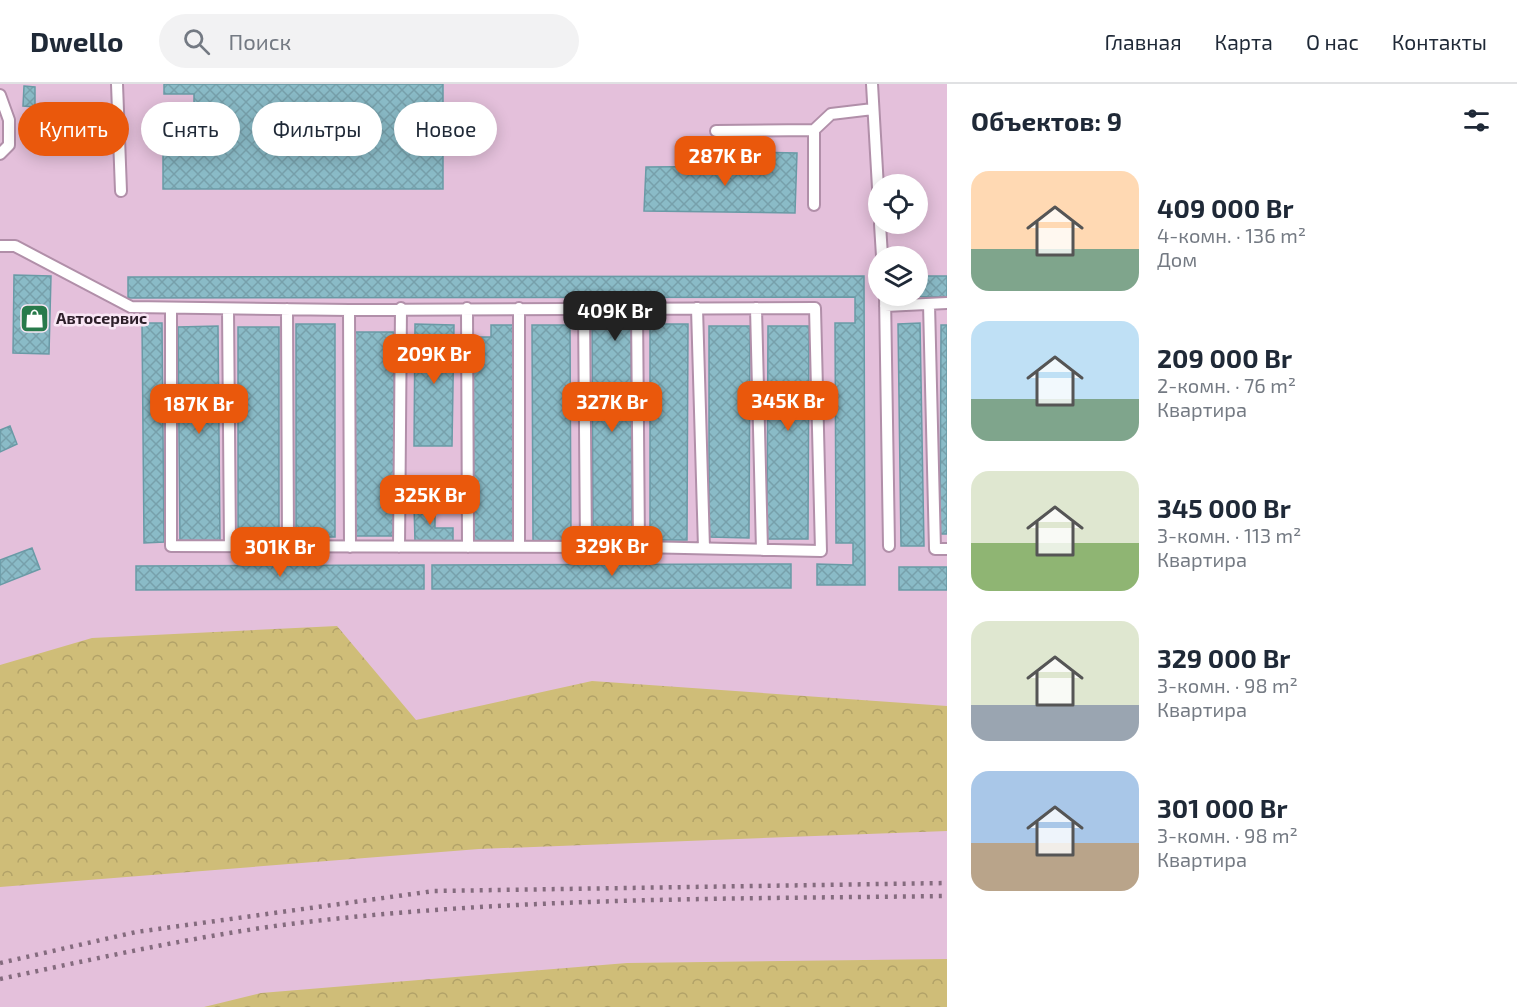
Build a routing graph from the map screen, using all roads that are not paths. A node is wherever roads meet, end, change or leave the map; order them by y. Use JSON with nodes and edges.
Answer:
{"nodes":[{"id":1,"x":117,"y":84,"type":"edge"},
{"id":2,"x":872,"y":84,"type":"edge"},
{"id":3,"x":0,"y":95,"type":"edge"},
{"id":4,"x":873,"y":109,"type":"junction"},
{"id":5,"x":814,"y":130,"type":"junction"},
{"id":6,"x":716,"y":132,"type":"dead end"},
{"id":7,"x":0,"y":154,"type":"edge"},
{"id":8,"x":877,"y":174,"type":"edge"},
{"id":9,"x":121,"y":191,"type":"dead end"},
{"id":10,"x":814,"y":205,"type":"dead end"},
{"id":11,"x":0,"y":246,"type":"edge"},
{"id":12,"x":947,"y":303,"type":"edge"},
{"id":13,"x":929,"y":304,"type":"joint"},
{"id":14,"x":885,"y":306,"type":"edge"},
{"id":15,"x":171,"y":308,"type":"junction"},
{"id":16,"x":401,"y":308,"type":"junction"},
{"id":17,"x":467,"y":308,"type":"junction"},
{"id":18,"x":519,"y":308,"type":"junction"},
{"id":19,"x":584,"y":308,"type":"junction"},
{"id":20,"x":637,"y":308,"type":"junction"},
{"id":21,"x":697,"y":308,"type":"junction"},
{"id":22,"x":756,"y":308,"type":"junction"},
{"id":23,"x":228,"y":309,"type":"junction"},
{"id":24,"x":287,"y":309,"type":"junction"},
{"id":25,"x":349,"y":310,"type":"junction"},
{"id":26,"x":230,"y":546,"type":"junction"},
{"id":27,"x":889,"y":546,"type":"dead end"},
{"id":28,"x":288,"y":547,"type":"junction"},
{"id":29,"x":350,"y":547,"type":"junction"},
{"id":30,"x":399,"y":547,"type":"junction"},
{"id":31,"x":519,"y":547,"type":"junction"},
{"id":32,"x":639,"y":547,"type":"junction"},
{"id":33,"x":468,"y":548,"type":"junction"},
{"id":34,"x":586,"y":548,"type":"junction"},
{"id":35,"x":704,"y":548,"type":"junction"},
{"id":36,"x":947,"y":549,"type":"edge"},
{"id":37,"x":762,"y":550,"type":"junction"}],
"edges":[{"from":1,"to":9,"type":"lane"},
{"from":2,"to":4,"type":"lane"},
{"from":3,"to":7,"type":"lane"},
{"from":4,"to":5,"type":"lane"},
{"from":4,"to":8,"type":"lane"},
{"from":5,"to":6,"type":"lane"},
{"from":5,"to":10,"type":"lane"},
{"from":11,"to":15,"type":"lane"},
{"from":12,"to":13,"type":"lane"},
{"from":13,"to":36,"type":"lane"},
{"from":14,"to":27,"type":"lane"},
{"from":15,"to":23,"type":"lane"},
{"from":15,"to":26,"type":"lane"},
{"from":16,"to":17,"type":"lane"},
{"from":16,"to":25,"type":"lane"},
{"from":16,"to":30,"type":"lane"},
{"from":17,"to":18,"type":"lane"},
{"from":17,"to":33,"type":"lane"},
{"from":18,"to":19,"type":"lane"},
{"from":18,"to":31,"type":"lane"},
{"from":19,"to":20,"type":"lane"},
{"from":19,"to":34,"type":"lane"},
{"from":20,"to":21,"type":"lane"},
{"from":20,"to":32,"type":"lane"},
{"from":21,"to":22,"type":"lane"},
{"from":21,"to":35,"type":"lane"},
{"from":22,"to":37,"type":"lane"},
{"from":22,"to":37,"type":"lane"},
{"from":23,"to":24,"type":"lane"},
{"from":23,"to":26,"type":"lane"},
{"from":24,"to":25,"type":"lane"},
{"from":24,"to":28,"type":"lane"},
{"from":25,"to":29,"type":"lane"},
{"from":26,"to":28,"type":"lane"},
{"from":28,"to":29,"type":"lane"},
{"from":29,"to":30,"type":"lane"},
{"from":30,"to":33,"type":"lane"},
{"from":31,"to":33,"type":"lane"},
{"from":31,"to":34,"type":"lane"},
{"from":32,"to":34,"type":"lane"},
{"from":32,"to":35,"type":"lane"},
{"from":35,"to":37,"type":"lane"}]}
